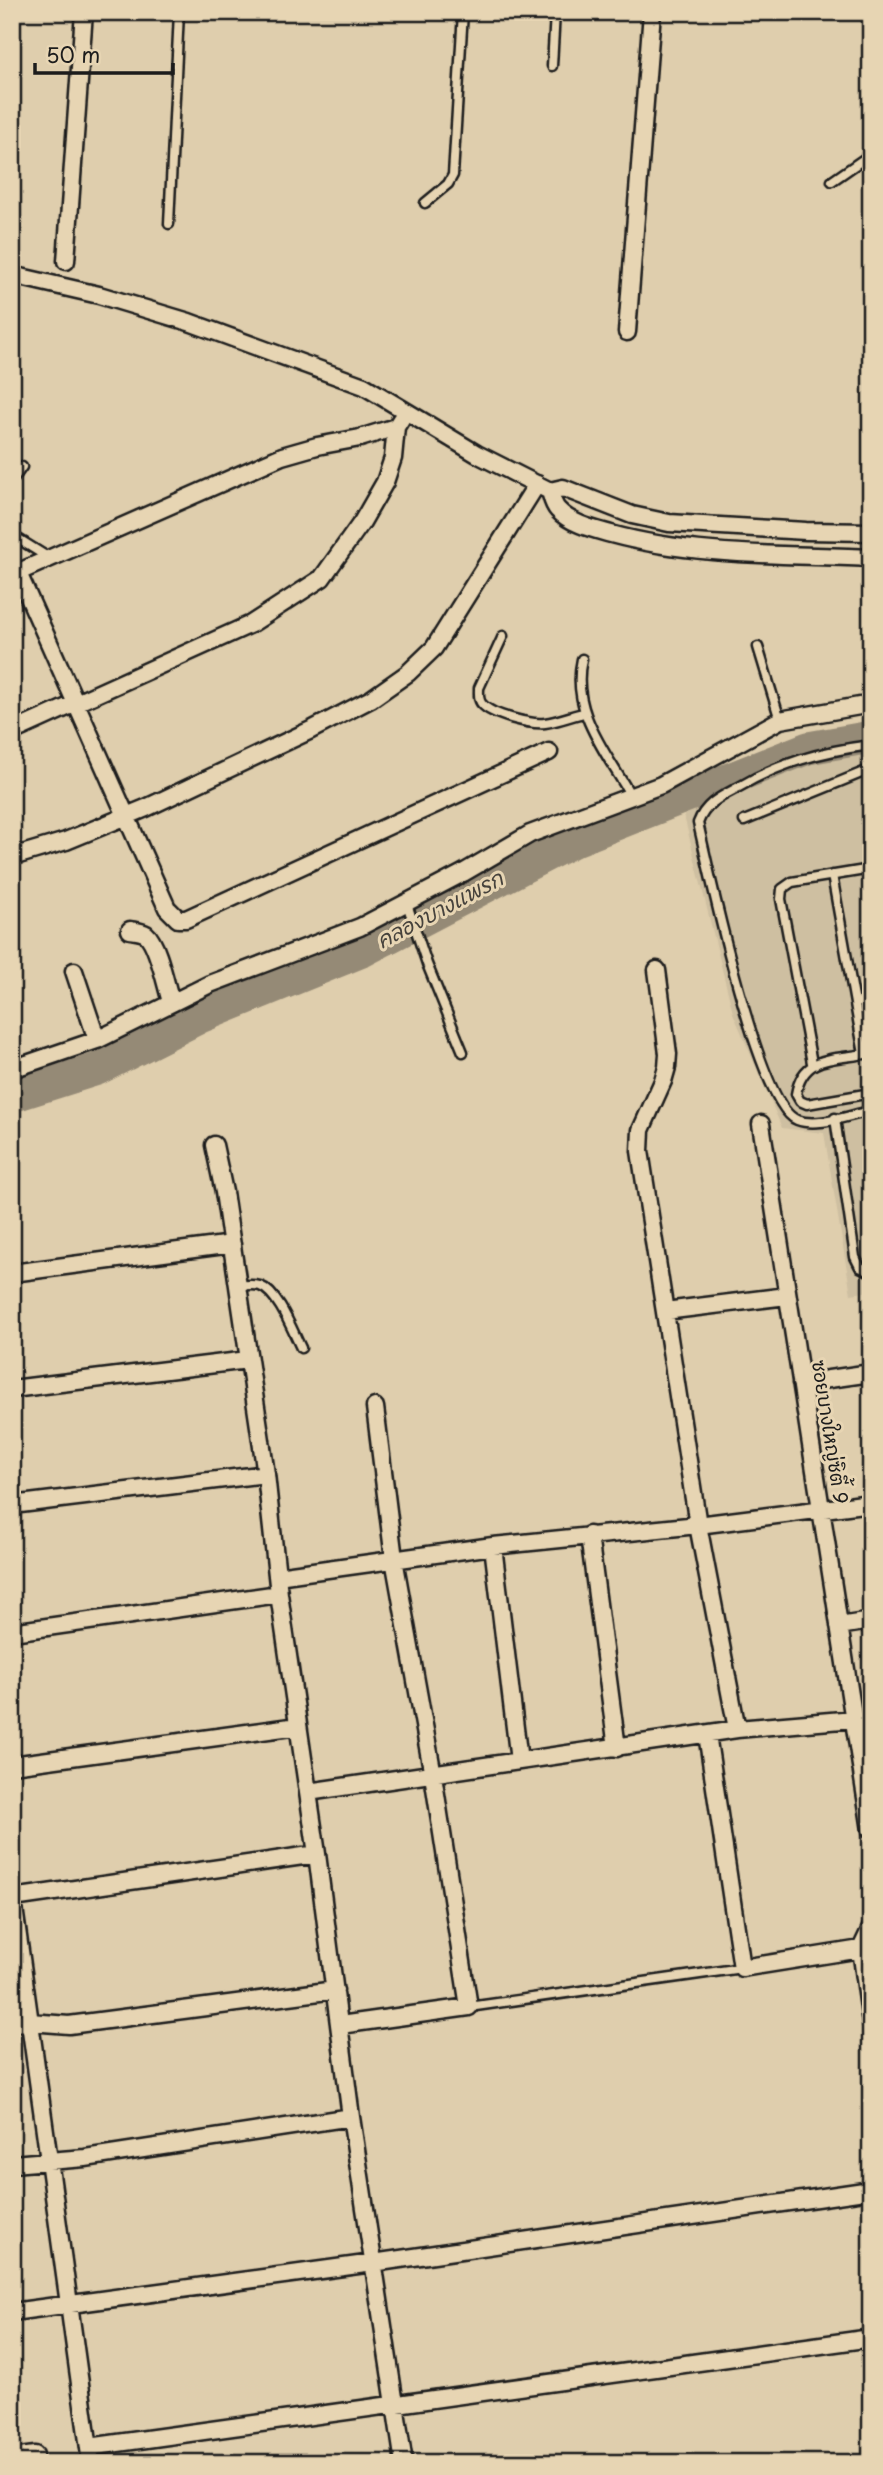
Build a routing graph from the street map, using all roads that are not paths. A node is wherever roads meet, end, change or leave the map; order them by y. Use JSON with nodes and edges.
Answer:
{"nodes":[{"id":1,"x":84,"y":12,"type":"edge"},
{"id":2,"x":179,"y":12,"type":"edge"},
{"id":3,"x":463,"y":12,"type":"edge"},
{"id":4,"x":555,"y":12,"type":"edge"},
{"id":5,"x":652,"y":12,"type":"edge"},
{"id":6,"x":552,"y":66,"type":"dead end"},
{"id":7,"x":871,"y":154,"type":"edge"},
{"id":8,"x":832,"y":181,"type":"dead end"},
{"id":9,"x":425,"y":203,"type":"dead end"},
{"id":10,"x":169,"y":225,"type":"dead end"},
{"id":11,"x":66,"y":261,"type":"dead end"},
{"id":12,"x":12,"y":275,"type":"edge"},
{"id":13,"x":626,"y":332,"type":"dead end"},
{"id":14,"x":406,"y":410,"type":"junction"},
{"id":15,"x":396,"y":427,"type":"junction"},
{"id":16,"x":22,"y":467,"type":"dead end"},
{"id":17,"x":12,"y":481,"type":"edge"},
{"id":18,"x":543,"y":487,"type":"junction"},
{"id":19,"x":871,"y":532,"type":"edge"},
{"id":20,"x":12,"y":535,"type":"edge"},
{"id":21,"x":49,"y":558,"type":"junction"},
{"id":22,"x":871,"y":558,"type":"edge"},
{"id":23,"x":15,"y":574,"type":"edge"},
{"id":24,"x":503,"y":636,"type":"dead end"},
{"id":25,"x":758,"y":647,"type":"dead end"},
{"id":26,"x":582,"y":659,"type":"dead end"},
{"id":27,"x":77,"y":704,"type":"junction"},
{"id":28,"x":871,"y":704,"type":"edge"},
{"id":29,"x":583,"y":713,"type":"junction"},
{"id":30,"x":780,"y":720,"type":"junction"},
{"id":31,"x":12,"y":732,"type":"edge"},
{"id":32,"x":871,"y":745,"type":"edge"},
{"id":33,"x":549,"y":752,"type":"dead end"},
{"id":34,"x":871,"y":769,"type":"edge"},
{"id":35,"x":631,"y":797,"type":"junction"},
{"id":36,"x":127,"y":816,"type":"junction"},
{"id":37,"x":744,"y":821,"type":"dead end"},
{"id":38,"x":12,"y":857,"type":"edge"},
{"id":39,"x":871,"y":869,"type":"edge"},
{"id":40,"x":832,"y":875,"type":"junction"},
{"id":41,"x":408,"y":909,"type":"junction"},
{"id":42,"x":130,"y":930,"type":"dead end"},
{"id":43,"x":657,"y":970,"type":"dead end"},
{"id":44,"x":74,"y":971,"type":"dead end"},
{"id":45,"x":871,"y":1000,"type":"edge"},
{"id":46,"x":172,"y":1002,"type":"junction"},
{"id":47,"x":855,"y":1003,"type":"junction"},
{"id":48,"x":97,"y":1040,"type":"junction"},
{"id":49,"x":463,"y":1052,"type":"dead end"},
{"id":50,"x":867,"y":1054,"type":"edge"},
{"id":51,"x":812,"y":1063,"type":"junction"},
{"id":52,"x":13,"y":1067,"type":"edge"},
{"id":53,"x":871,"y":1093,"type":"edge"},
{"id":54,"x":871,"y":1111,"type":"edge"},
{"id":55,"x":835,"y":1118,"type":"junction"},
{"id":56,"x":761,"y":1124,"type":"dead end"},
{"id":57,"x":214,"y":1145,"type":"dead end"},
{"id":58,"x":232,"y":1244,"type":"junction"},
{"id":59,"x":871,"y":1272,"type":"edge"},
{"id":60,"x":12,"y":1273,"type":"edge"},
{"id":61,"x":237,"y":1286,"type":"junction"},
{"id":62,"x":787,"y":1296,"type":"junction"},
{"id":63,"x":665,"y":1311,"type":"junction"},
{"id":64,"x":301,"y":1348,"type":"dead end"},
{"id":65,"x":248,"y":1360,"type":"junction"},
{"id":66,"x":871,"y":1373,"type":"edge"},
{"id":67,"x":801,"y":1383,"type":"junction"},
{"id":68,"x":12,"y":1389,"type":"edge"},
{"id":69,"x":376,"y":1407,"type":"dead end"},
{"id":70,"x":266,"y":1474,"type":"junction"},
{"id":71,"x":871,"y":1503,"type":"edge"},
{"id":72,"x":12,"y":1505,"type":"edge"},
{"id":73,"x":821,"y":1510,"type":"junction"},
{"id":74,"x":698,"y":1525,"type":"junction"},
{"id":75,"x":589,"y":1535,"type":"junction"},
{"id":76,"x":493,"y":1546,"type":"junction"},
{"id":77,"x":394,"y":1559,"type":"junction"},
{"id":78,"x":277,"y":1576,"type":"junction"},
{"id":79,"x":279,"y":1594,"type":"junction"},
{"id":80,"x":871,"y":1621,"type":"edge"},
{"id":81,"x":839,"y":1626,"type":"junction"},
{"id":82,"x":12,"y":1633,"type":"edge"},
{"id":83,"x":854,"y":1720,"type":"junction"},
{"id":84,"x":298,"y":1726,"type":"junction"},
{"id":85,"x":737,"y":1730,"type":"junction"},
{"id":86,"x":707,"y":1734,"type":"junction"},
{"id":87,"x":617,"y":1748,"type":"junction"},
{"id":88,"x":865,"y":1756,"type":"edge"},
{"id":89,"x":519,"y":1761,"type":"junction"},
{"id":90,"x":12,"y":1765,"type":"edge"},
{"id":91,"x":433,"y":1775,"type":"junction"},
{"id":92,"x":308,"y":1792,"type":"junction"},
{"id":93,"x":871,"y":1830,"type":"edge"},
{"id":94,"x":317,"y":1854,"type":"junction"},
{"id":95,"x":13,"y":1896,"type":"edge"},
{"id":96,"x":871,"y":1928,"type":"edge"},
{"id":97,"x":861,"y":1949,"type":"junction"},
{"id":98,"x":742,"y":1968,"type":"junction"},
{"id":99,"x":335,"y":1990,"type":"junction"},
{"id":100,"x":469,"y":2007,"type":"junction"},
{"id":101,"x":30,"y":2022,"type":"junction"},
{"id":102,"x":871,"y":2023,"type":"edge"},
{"id":103,"x":12,"y":2024,"type":"edge"},
{"id":104,"x":340,"y":2025,"type":"junction"},
{"id":105,"x":351,"y":2118,"type":"junction"},
{"id":106,"x":49,"y":2161,"type":"junction"},
{"id":107,"x":12,"y":2164,"type":"edge"},
{"id":108,"x":871,"y":2190,"type":"edge"},
{"id":109,"x":373,"y":2263,"type":"junction"},
{"id":110,"x":68,"y":2305,"type":"junction"},
{"id":111,"x":12,"y":2312,"type":"edge"},
{"id":112,"x":871,"y":2338,"type":"edge"},
{"id":113,"x":395,"y":2405,"type":"junction"},
{"id":114,"x":35,"y":2455,"type":"dead end"},
{"id":115,"x":90,"y":2455,"type":"edge"},
{"id":116,"x":12,"y":2458,"type":"edge"},
{"id":117,"x":404,"y":2463,"type":"edge"}],
"edges":[{"from":1,"to":11,"type":"street"},
{"from":2,"to":10,"type":"lane"},
{"from":3,"to":9,"type":"lane"},
{"from":4,"to":6,"type":"lane"},
{"from":5,"to":13,"type":"street"},
{"from":7,"to":8,"type":"lane"},
{"from":12,"to":14,"type":"street"},
{"from":14,"to":15,"type":"street"},
{"from":14,"to":18,"type":"street"},
{"from":15,"to":21,"type":"street"},
{"from":15,"to":27,"type":"street"},
{"from":16,"to":17,"type":"lane"},
{"from":18,"to":19,"type":"street"},
{"from":18,"to":22,"type":"street"},
{"from":18,"to":36,"type":"street"},
{"from":20,"to":21,"type":"lane"},
{"from":21,"to":23,"type":"street"},
{"from":23,"to":27,"type":"street"},
{"from":24,"to":29,"type":"lane"},
{"from":25,"to":30,"type":"lane"},
{"from":26,"to":29,"type":"lane"},
{"from":27,"to":31,"type":"street"},
{"from":27,"to":36,"type":"street"},
{"from":28,"to":30,"type":"street"},
{"from":29,"to":35,"type":"lane"},
{"from":30,"to":35,"type":"street"},
{"from":32,"to":55,"type":"lane"},
{"from":33,"to":36,"type":"street"},
{"from":34,"to":37,"type":"lane"},
{"from":35,"to":41,"type":"street"},
{"from":36,"to":38,"type":"street"},
{"from":39,"to":40,"type":"lane"},
{"from":40,"to":47,"type":"lane"},
{"from":40,"to":51,"type":"lane"},
{"from":41,"to":46,"type":"street"},
{"from":41,"to":49,"type":"lane"},
{"from":42,"to":46,"type":"street"},
{"from":43,"to":63,"type":"street"},
{"from":44,"to":48,"type":"street"},
{"from":45,"to":47,"type":"lane"},
{"from":46,"to":48,"type":"street"},
{"from":47,"to":50,"type":"lane"},
{"from":48,"to":52,"type":"street"},
{"from":50,"to":51,"type":"lane"},
{"from":51,"to":53,"type":"lane"},
{"from":54,"to":55,"type":"lane"},
{"from":55,"to":59,"type":"lane"},
{"from":56,"to":62,"type":"street","name":"ซอยบางใหญ่ซิตี้ 9"},
{"from":57,"to":58,"type":"street"},
{"from":58,"to":60,"type":"street"},
{"from":58,"to":61,"type":"street"},
{"from":61,"to":64,"type":"lane"},
{"from":61,"to":65,"type":"street"},
{"from":62,"to":63,"type":"street"},
{"from":62,"to":67,"type":"street","name":"ซอยบางใหญ่ซิตี้ 9"},
{"from":63,"to":74,"type":"street"},
{"from":65,"to":68,"type":"street"},
{"from":65,"to":70,"type":"street"},
{"from":66,"to":67,"type":"street"},
{"from":67,"to":73,"type":"street","name":"ซอยบางใหญ่ซิตี้ 9"},
{"from":69,"to":77,"type":"street"},
{"from":70,"to":72,"type":"street"},
{"from":70,"to":78,"type":"street"},
{"from":71,"to":73,"type":"street"},
{"from":73,"to":74,"type":"street"},
{"from":73,"to":81,"type":"street","name":"ซอยบางใหญ่ซิตี้ 9"},
{"from":74,"to":75,"type":"street"},
{"from":74,"to":85,"type":"street"},
{"from":75,"to":76,"type":"street"},
{"from":75,"to":87,"type":"street"},
{"from":76,"to":77,"type":"street"},
{"from":76,"to":89,"type":"street"},
{"from":77,"to":78,"type":"street"},
{"from":77,"to":91,"type":"street"},
{"from":78,"to":79,"type":"street"},
{"from":79,"to":82,"type":"street"},
{"from":79,"to":84,"type":"street"},
{"from":80,"to":81,"type":"street"},
{"from":81,"to":83,"type":"street","name":"ซอยบางใหญ่ซิตี้ 9"},
{"from":83,"to":85,"type":"street"},
{"from":83,"to":88,"type":"street","name":"ซอยบางใหญ่ซิตี้ 9"},
{"from":84,"to":90,"type":"street"},
{"from":84,"to":92,"type":"street"},
{"from":85,"to":86,"type":"street"},
{"from":86,"to":87,"type":"street"},
{"from":86,"to":98,"type":"street"},
{"from":87,"to":89,"type":"street"},
{"from":88,"to":93,"type":"street","name":"ซอยบางใหญ่ซิตี้ 9"},
{"from":89,"to":91,"type":"street"},
{"from":91,"to":92,"type":"street"},
{"from":91,"to":100,"type":"street"},
{"from":92,"to":94,"type":"street"},
{"from":94,"to":95,"type":"street"},
{"from":94,"to":99,"type":"street"},
{"from":95,"to":101,"type":"street"},
{"from":96,"to":97,"type":"street"},
{"from":97,"to":98,"type":"street"},
{"from":97,"to":102,"type":"street"},
{"from":98,"to":100,"type":"lane"},
{"from":99,"to":101,"type":"street"},
{"from":99,"to":104,"type":"street"},
{"from":100,"to":104,"type":"street"},
{"from":101,"to":103,"type":"street"},
{"from":101,"to":106,"type":"street"},
{"from":104,"to":105,"type":"street"},
{"from":105,"to":106,"type":"street"},
{"from":105,"to":109,"type":"street"},
{"from":106,"to":107,"type":"street"},
{"from":106,"to":110,"type":"street"},
{"from":108,"to":109,"type":"street"},
{"from":109,"to":110,"type":"street"},
{"from":109,"to":113,"type":"street"},
{"from":110,"to":111,"type":"street"},
{"from":110,"to":115,"type":"street"},
{"from":112,"to":113,"type":"street"},
{"from":113,"to":115,"type":"street"},
{"from":113,"to":117,"type":"street"},
{"from":114,"to":116,"type":"street"}]}
